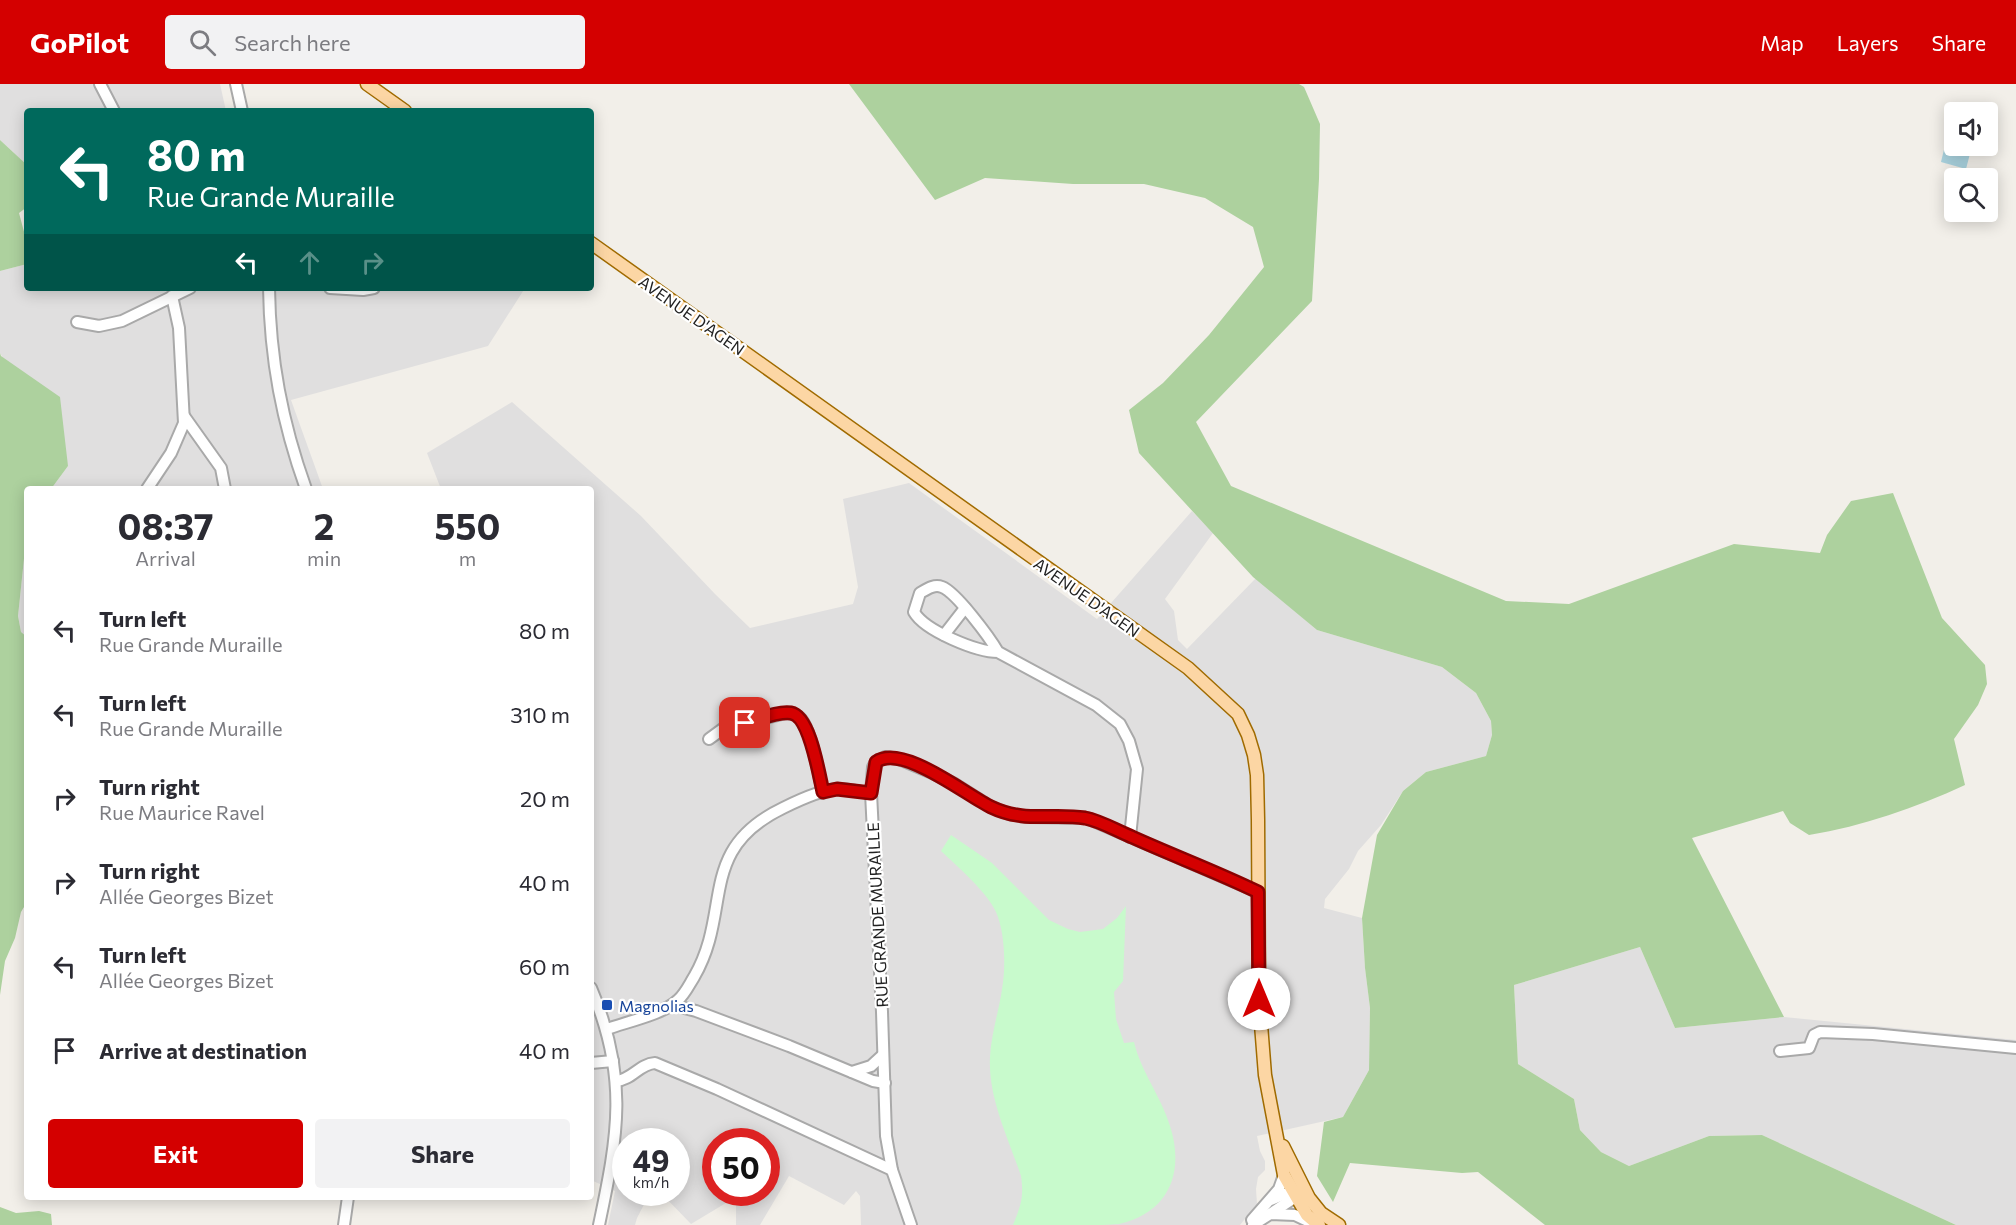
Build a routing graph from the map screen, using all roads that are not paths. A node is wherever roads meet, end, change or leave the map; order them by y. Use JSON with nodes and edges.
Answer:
{"nodes":[{"id":1,"x":100,"y":84,"type":"edge"},
{"id":2,"x":236,"y":84,"type":"edge"},
{"id":3,"x":367,"y":84,"type":"edge"},
{"id":4,"x":112,"y":108,"type":"edge"},
{"id":5,"x":241,"y":108,"type":"edge"},
{"id":6,"x":401,"y":108,"type":"edge"},
{"id":7,"x":594,"y":245,"type":"edge"},
{"id":8,"x":182,"y":291,"type":"edge"},
{"id":9,"x":268,"y":291,"type":"edge"},
{"id":10,"x":172,"y":296,"type":"junction"},
{"id":11,"x":77,"y":322,"type":"dead end"},
{"id":12,"x":184,"y":416,"type":"junction"},
{"id":13,"x":149,"y":486,"type":"edge"},
{"id":14,"x":224,"y":486,"type":"edge"},
{"id":15,"x":305,"y":486,"type":"edge"},
{"id":16,"x":965,"y":608,"type":"junction"},
{"id":17,"x":944,"y":635,"type":"junction"},
{"id":18,"x":998,"y":652,"type":"junction"},
{"id":19,"x":709,"y":739,"type":"dead end"},
{"id":20,"x":823,"y":792,"type":"junction"},
{"id":21,"x":871,"y":793,"type":"junction"},
{"id":22,"x":1130,"y":837,"type":"junction"},
{"id":23,"x":1258,"y":892,"type":"junction"},
{"id":24,"x":704,"y":961,"type":"junction"},
{"id":25,"x":594,"y":996,"type":"edge"},
{"id":26,"x":673,"y":1005,"type":"junction"},
{"id":27,"x":696,"y":1011,"type":"junction"},
{"id":28,"x":607,"y":1029,"type":"junction"},
{"id":29,"x":2016,"y":1048,"type":"edge"},
{"id":30,"x":1780,"y":1051,"type":"dead end"},
{"id":31,"x":883,"y":1055,"type":"junction"},
{"id":32,"x":613,"y":1061,"type":"junction"},
{"id":33,"x":594,"y":1063,"type":"edge"},
{"id":34,"x":852,"y":1072,"type":"junction"},
{"id":35,"x":616,"y":1081,"type":"junction"},
{"id":36,"x":885,"y":1083,"type":"junction"},
{"id":37,"x":1275,"y":1128,"type":"junction"},
{"id":38,"x":892,"y":1170,"type":"junction"},
{"id":39,"x":1284,"y":1175,"type":"junction"},
{"id":40,"x":1298,"y":1179,"type":"junction"},
{"id":41,"x":1295,"y":1193,"type":"junction"},
{"id":42,"x":348,"y":1200,"type":"edge"},
{"id":43,"x":1271,"y":1200,"type":"junction"},
{"id":44,"x":1270,"y":1214,"type":"junction"},
{"id":45,"x":344,"y":1225,"type":"edge"},
{"id":46,"x":599,"y":1225,"type":"edge"},
{"id":47,"x":911,"y":1225,"type":"edge"},
{"id":48,"x":1247,"y":1225,"type":"edge"},
{"id":49,"x":1253,"y":1225,"type":"edge"},
{"id":50,"x":1317,"y":1225,"type":"edge"},
{"id":51,"x":1327,"y":1225,"type":"edge"},
{"id":52,"x":1339,"y":1225,"type":"edge"}],
"edges":[{"from":1,"to":4,"type":"street"},
{"from":2,"to":5,"type":"street"},
{"from":3,"to":6,"type":"main road"},
{"from":7,"to":23,"type":"main road","name":"AVENUE D'AGEN"},
{"from":8,"to":10,"type":"street"},
{"from":9,"to":15,"type":"street"},
{"from":10,"to":11,"type":"street"},
{"from":10,"to":12,"type":"street"},
{"from":12,"to":13,"type":"street"},
{"from":12,"to":14,"type":"street"},
{"from":16,"to":17,"type":"street"},
{"from":16,"to":17,"type":"street"},
{"from":16,"to":18,"type":"street"},
{"from":17,"to":18,"type":"street"},
{"from":18,"to":22,"type":"street"},
{"from":19,"to":20,"type":"street"},
{"from":20,"to":21,"type":"street"},
{"from":20,"to":24,"type":"street"},
{"from":21,"to":22,"type":"street","name":"RUE GRANDE MURAILLE"},
{"from":21,"to":31,"type":"street","name":"RUE GRANDE MURAILLE"},
{"from":22,"to":23,"type":"street","name":"RUE GRANDE MURAILLE"},
{"from":23,"to":37,"type":"main road","name":"AVENUE D'AGEN"},
{"from":24,"to":26,"type":"street"},
{"from":24,"to":27,"type":"street"},
{"from":25,"to":28,"type":"street"},
{"from":26,"to":27,"type":"street"},
{"from":26,"to":28,"type":"street"},
{"from":27,"to":34,"type":"street"},
{"from":28,"to":32,"type":"street"},
{"from":29,"to":30,"type":"street"},
{"from":31,"to":34,"type":"street"},
{"from":31,"to":36,"type":"street","name":"RUE GRANDE MURAILLE"},
{"from":32,"to":33,"type":"street"},
{"from":32,"to":35,"type":"street"},
{"from":34,"to":36,"type":"street"},
{"from":35,"to":38,"type":"street"},
{"from":35,"to":46,"type":"street"},
{"from":36,"to":38,"type":"street","name":"RUE GRANDE MURAILLE"},
{"from":37,"to":39,"type":"main road","name":"AVENUE D'AGEN"},
{"from":37,"to":40,"type":"main road","name":"AVENUE D'AGEN"},
{"from":38,"to":47,"type":"street","name":"RUE GRANDE MURAILLE"},
{"from":39,"to":41,"type":"main road","name":"AVENUE D'AGEN"},
{"from":39,"to":43,"type":"street"},
{"from":40,"to":41,"type":"street"},
{"from":40,"to":52,"type":"main road","name":"AVENUE D'AGEN"},
{"from":41,"to":43,"type":"street"},
{"from":41,"to":44,"type":"street"},
{"from":41,"to":50,"type":"main road","name":"AVENUE D'AGEN"},
{"from":41,"to":51,"type":"street"},
{"from":42,"to":45,"type":"street"},
{"from":43,"to":48,"type":"street"},
{"from":44,"to":49,"type":"street"},
{"from":44,"to":50,"type":"street"}]}
